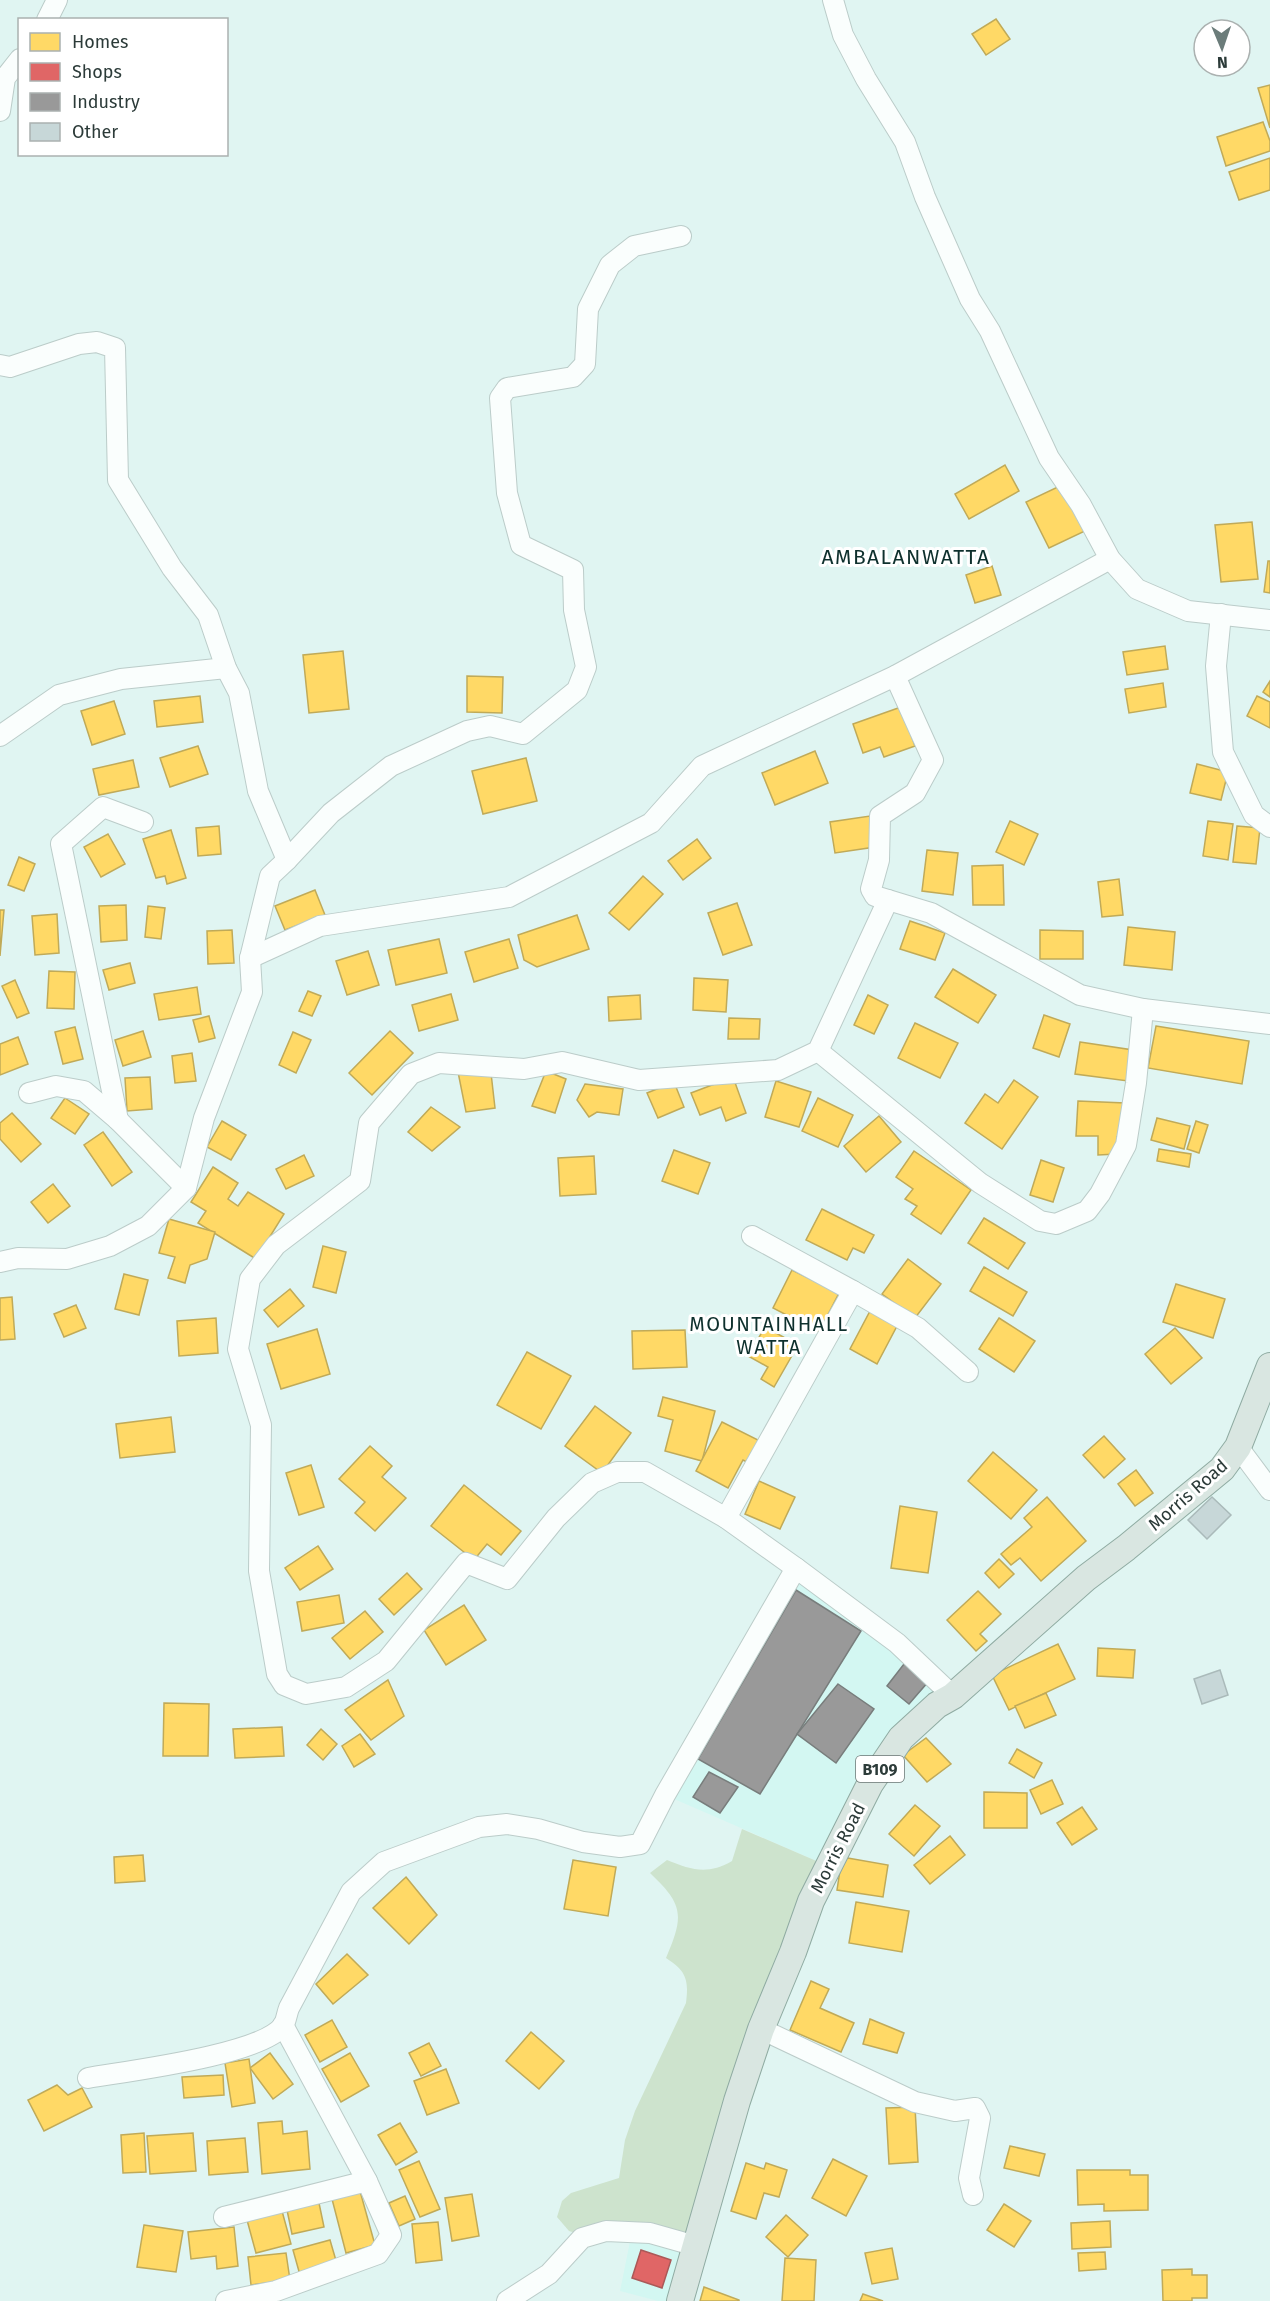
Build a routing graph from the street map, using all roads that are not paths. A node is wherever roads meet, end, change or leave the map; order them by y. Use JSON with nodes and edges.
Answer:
{"nodes":[{"id":1,"x":57,"y":0,"type":"edge"},
{"id":2,"x":832,"y":0,"type":"edge"},
{"id":3,"x":48,"y":18,"type":"edge"},
{"id":4,"x":18,"y":61,"type":"edge"},
{"id":5,"x":2,"y":77,"type":"edge"},
{"id":6,"x":0,"y":111,"type":"edge"},
{"id":7,"x":681,"y":236,"type":"dead end"},
{"id":8,"x":0,"y":365,"type":"edge"},
{"id":9,"x":1110,"y":559,"type":"junction"},
{"id":10,"x":1221,"y":614,"type":"junction"},
{"id":11,"x":1270,"y":620,"type":"edge"},
{"id":12,"x":226,"y":668,"type":"junction"},
{"id":13,"x":895,"y":676,"type":"junction"},
{"id":14,"x":0,"y":736,"type":"edge"},
{"id":15,"x":143,"y":822,"type":"dead end"},
{"id":16,"x":1270,"y":827,"type":"edge"},
{"id":17,"x":287,"y":860,"type":"junction"},
{"id":18,"x":888,"y":900,"type":"junction"},
{"id":19,"x":250,"y":958,"type":"junction"},
{"id":20,"x":1143,"y":1009,"type":"junction"},
{"id":21,"x":1270,"y":1024,"type":"edge"},
{"id":22,"x":818,"y":1051,"type":"junction"},
{"id":23,"x":29,"y":1093,"type":"dead end"},
{"id":24,"x":118,"y":1120,"type":"junction"},
{"id":25,"x":186,"y":1188,"type":"junction"},
{"id":26,"x":752,"y":1236,"type":"dead end"},
{"id":27,"x":0,"y":1262,"type":"edge"},
{"id":28,"x":853,"y":1291,"type":"junction"},
{"id":29,"x":1270,"y":1366,"type":"edge"},
{"id":30,"x":968,"y":1372,"type":"dead end"},
{"id":31,"x":1238,"y":1447,"type":"junction"},
{"id":32,"x":1270,"y":1490,"type":"edge"},
{"id":33,"x":726,"y":1518,"type":"junction"},
{"id":34,"x":796,"y":1568,"type":"junction"},
{"id":35,"x":953,"y":1696,"type":"junction"},
{"id":36,"x":283,"y":2025,"type":"junction"},
{"id":37,"x":761,"y":2029,"type":"junction"},
{"id":38,"x":88,"y":2078,"type":"dead end"},
{"id":39,"x":366,"y":2181,"type":"junction"},
{"id":40,"x":973,"y":2195,"type":"dead end"},
{"id":41,"x":224,"y":2217,"type":"dead end"},
{"id":42,"x":696,"y":2246,"type":"junction"},
{"id":43,"x":226,"y":2301,"type":"edge"},
{"id":44,"x":507,"y":2301,"type":"edge"},
{"id":45,"x":680,"y":2301,"type":"edge"}],
"edges":[{"from":1,"to":3,"type":"street"},
{"from":2,"to":9,"type":"street"},
{"from":4,"to":5,"type":"street"},
{"from":5,"to":6,"type":"street"},
{"from":7,"to":17,"type":"street"},
{"from":8,"to":12,"type":"street"},
{"from":9,"to":10,"type":"street"},
{"from":9,"to":13,"type":"street"},
{"from":10,"to":11,"type":"street"},
{"from":10,"to":16,"type":"street"},
{"from":12,"to":14,"type":"street"},
{"from":12,"to":17,"type":"street"},
{"from":13,"to":18,"type":"street"},
{"from":13,"to":19,"type":"street"},
{"from":15,"to":24,"type":"street"},
{"from":17,"to":19,"type":"street"},
{"from":18,"to":20,"type":"street"},
{"from":18,"to":22,"type":"street"},
{"from":19,"to":25,"type":"street"},
{"from":20,"to":21,"type":"street"},
{"from":20,"to":22,"type":"street"},
{"from":22,"to":33,"type":"street"},
{"from":23,"to":24,"type":"street"},
{"from":24,"to":25,"type":"street"},
{"from":25,"to":27,"type":"street"},
{"from":26,"to":28,"type":"street"},
{"from":28,"to":30,"type":"street"},
{"from":28,"to":33,"type":"street"},
{"from":29,"to":31,"type":"main road","name":"Morris Road","number":"B109"},
{"from":31,"to":32,"type":"street"},
{"from":31,"to":35,"type":"main road","name":"Morris Road","number":"B109"},
{"from":33,"to":34,"type":"street"},
{"from":34,"to":35,"type":"street"},
{"from":34,"to":36,"type":"street"},
{"from":35,"to":37,"type":"main road","name":"Morris Road","number":"B109"},
{"from":36,"to":38,"type":"street"},
{"from":36,"to":39,"type":"street"},
{"from":37,"to":40,"type":"street"},
{"from":37,"to":42,"type":"main road","name":"Morris Road","number":"B109"},
{"from":39,"to":41,"type":"street"},
{"from":39,"to":43,"type":"street"},
{"from":42,"to":44,"type":"street"},
{"from":42,"to":45,"type":"main road","name":"Morris Road","number":"B109"}]}
